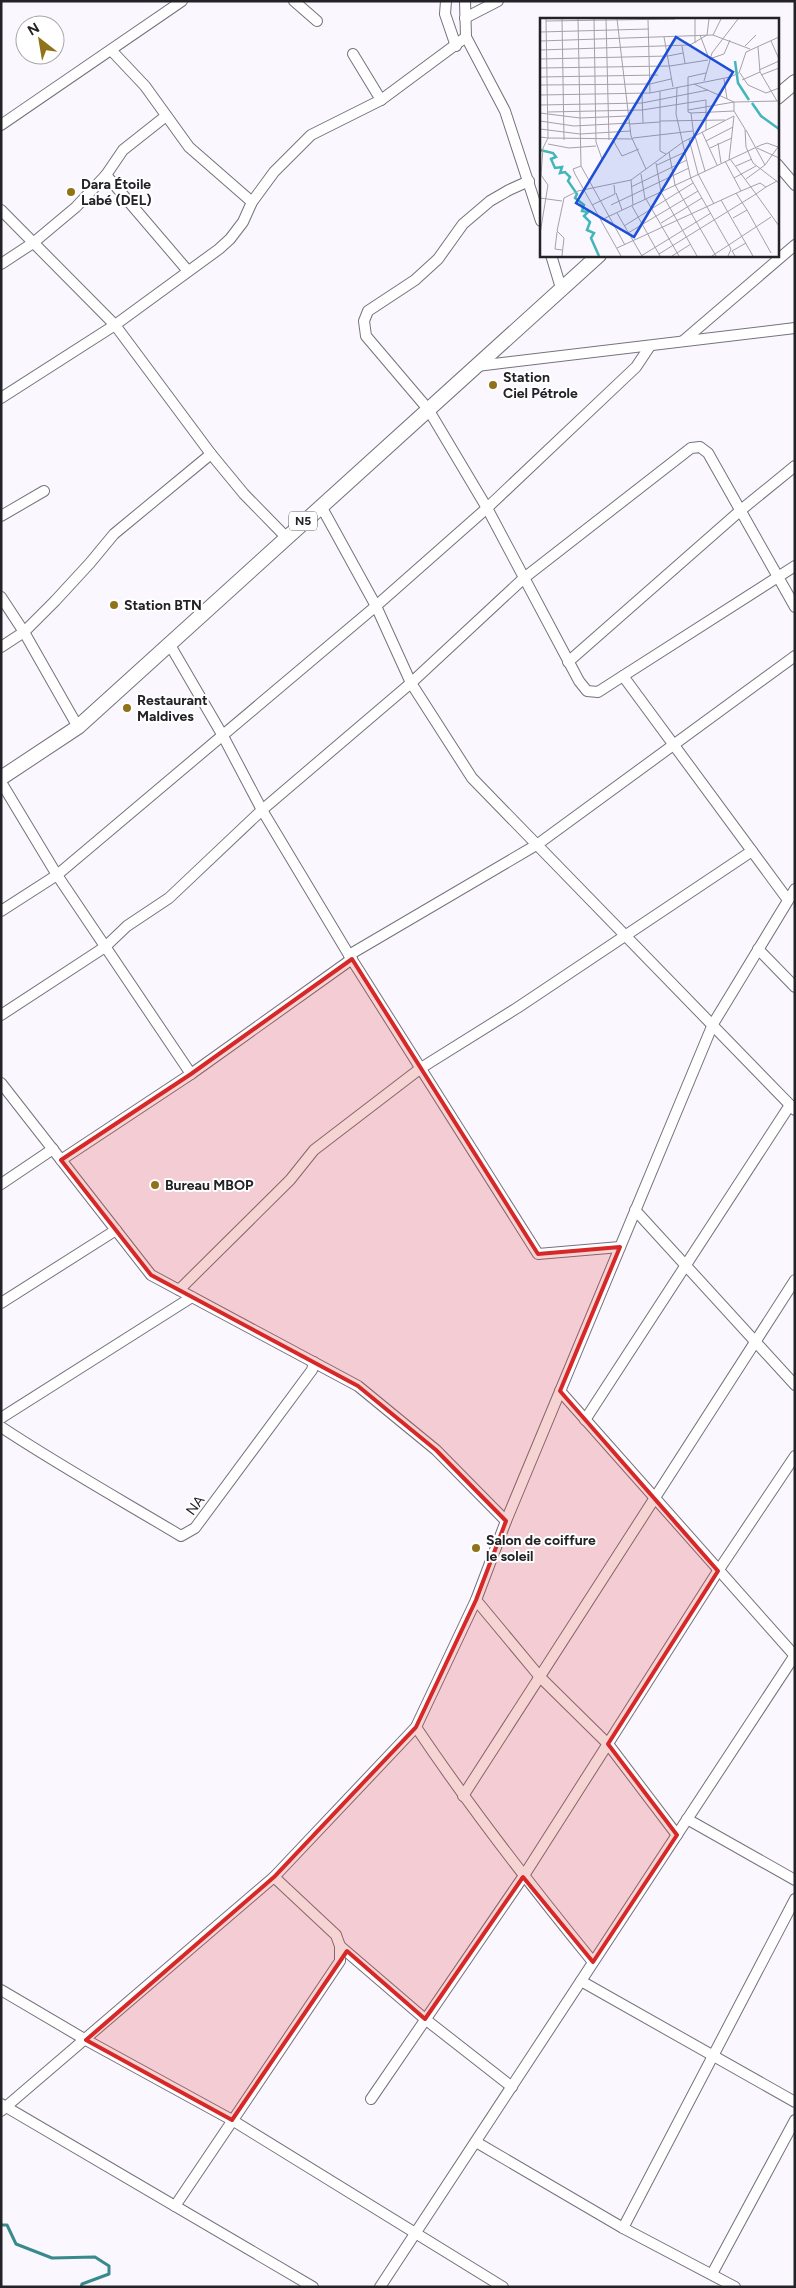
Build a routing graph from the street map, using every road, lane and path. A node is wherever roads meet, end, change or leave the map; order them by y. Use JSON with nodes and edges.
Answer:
{"nodes":[{"id":1,"x":182,"y":1,"type":"edge"},
{"id":2,"x":294,"y":1,"type":"edge"},
{"id":3,"x":446,"y":1,"type":"edge"},
{"id":4,"x":464,"y":1,"type":"edge"},
{"id":5,"x":498,"y":1,"type":"edge"},
{"id":6,"x":465,"y":18,"type":"junction"},
{"id":7,"x":317,"y":21,"type":"dead end"},
{"id":8,"x":466,"y":37,"type":"junction"},
{"id":9,"x":456,"y":46,"type":"junction"},
{"id":10,"x":111,"y":50,"type":"junction"},
{"id":11,"x":353,"y":54,"type":"dead end"},
{"id":12,"x":795,"y":82,"type":"edge"},
{"id":13,"x":778,"y":96,"type":"edge"},
{"id":14,"x":381,"y":100,"type":"junction"},
{"id":15,"x":166,"y":116,"type":"junction"},
{"id":16,"x":1,"y":125,"type":"edge"},
{"id":17,"x":778,"y":165,"type":"edge"},
{"id":18,"x":106,"y":175,"type":"junction"},
{"id":19,"x":529,"y":181,"type":"junction"},
{"id":20,"x":795,"y":185,"type":"edge"},
{"id":21,"x":252,"y":202,"type":"junction"},
{"id":22,"x":1,"y":210,"type":"edge"},
{"id":23,"x":540,"y":219,"type":"edge"},
{"id":24,"x":33,"y":243,"type":"junction"},
{"id":25,"x":795,"y":245,"type":"edge"},
{"id":26,"x":551,"y":256,"type":"edge"},
{"id":27,"x":598,"y":256,"type":"edge"},
{"id":28,"x":1,"y":264,"type":"edge"},
{"id":29,"x":188,"y":271,"type":"junction"},
{"id":30,"x":561,"y":288,"type":"junction"},
{"id":31,"x":114,"y":325,"type":"junction"},
{"id":32,"x":795,"y":328,"type":"edge"},
{"id":33,"x":683,"y":342,"type":"junction"},
{"id":34,"x":650,"y":346,"type":"junction"},
{"id":35,"x":476,"y":366,"type":"junction"},
{"id":36,"x":1,"y":398,"type":"edge"},
{"id":37,"x":428,"y":409,"type":"junction"},
{"id":38,"x":211,"y":454,"type":"junction"},
{"id":39,"x":795,"y":466,"type":"edge"},
{"id":40,"x":44,"y":491,"type":"dead end"},
{"id":41,"x":320,"y":506,"type":"junction"},
{"id":42,"x":487,"y":508,"type":"junction"},
{"id":43,"x":741,"y":510,"type":"junction"},
{"id":44,"x":1,"y":516,"type":"edge"},
{"id":45,"x":286,"y":537,"type":"junction"},
{"id":46,"x":795,"y":566,"type":"edge"},
{"id":47,"x":778,"y":577,"type":"junction"},
{"id":48,"x":524,"y":578,"type":"junction"},
{"id":49,"x":1,"y":597,"type":"edge"},
{"id":50,"x":376,"y":606,"type":"junction"},
{"id":51,"x":795,"y":606,"type":"edge"},
{"id":52,"x":24,"y":632,"type":"junction"},
{"id":53,"x":170,"y":645,"type":"junction"},
{"id":54,"x":1,"y":647,"type":"edge"},
{"id":55,"x":795,"y":656,"type":"edge"},
{"id":56,"x":568,"y":662,"type":"junction"},
{"id":57,"x":623,"y":676,"type":"junction"},
{"id":58,"x":411,"y":683,"type":"junction"},
{"id":59,"x":78,"y":727,"type":"junction"},
{"id":60,"x":223,"y":736,"type":"junction"},
{"id":61,"x":673,"y":744,"type":"junction"},
{"id":62,"x":1,"y":778,"type":"edge"},
{"id":63,"x":1,"y":782,"type":"edge"},
{"id":64,"x":262,"y":810,"type":"junction"},
{"id":65,"x":538,"y":844,"type":"junction"},
{"id":66,"x":752,"y":851,"type":"junction"},
{"id":67,"x":57,"y":875,"type":"junction"},
{"id":68,"x":795,"y":889,"type":"edge"},
{"id":69,"x":788,"y":900,"type":"junction"},
{"id":70,"x":1,"y":911,"type":"edge"},
{"id":71,"x":625,"y":934,"type":"junction"},
{"id":72,"x":105,"y":947,"type":"junction"},
{"id":73,"x":758,"y":950,"type":"junction"},
{"id":74,"x":350,"y":957,"type":"junction"},
{"id":75,"x":795,"y":987,"type":"edge"},
{"id":76,"x":1,"y":1015,"type":"edge"},
{"id":77,"x":713,"y":1024,"type":"junction"},
{"id":78,"x":421,"y":1068,"type":"junction"},
{"id":79,"x":191,"y":1074,"type":"junction"},
{"id":80,"x":1,"y":1083,"type":"edge"},
{"id":81,"x":792,"y":1107,"type":"edge"},
{"id":82,"x":53,"y":1149,"type":"junction"},
{"id":83,"x":61,"y":1160,"type":"junction"},
{"id":84,"x":1,"y":1184,"type":"edge"},
{"id":85,"x":636,"y":1210,"type":"junction"},
{"id":86,"x":116,"y":1230,"type":"junction"},
{"id":87,"x":620,"y":1247,"type":"junction"},
{"id":88,"x":686,"y":1265,"type":"junction"},
{"id":89,"x":795,"y":1280,"type":"edge"},
{"id":90,"x":179,"y":1290,"type":"junction"},
{"id":91,"x":192,"y":1297,"type":"junction"},
{"id":92,"x":1,"y":1303,"type":"edge"},
{"id":93,"x":755,"y":1342,"type":"junction"},
{"id":94,"x":314,"y":1362,"type":"junction"},
{"id":95,"x":795,"y":1385,"type":"edge"},
{"id":96,"x":560,"y":1391,"type":"junction"},
{"id":97,"x":1,"y":1418,"type":"edge"},
{"id":98,"x":585,"y":1420,"type":"junction"},
{"id":99,"x":1,"y":1427,"type":"edge"},
{"id":100,"x":795,"y":1456,"type":"edge"},
{"id":101,"x":654,"y":1498,"type":"junction"},
{"id":102,"x":506,"y":1521,"type":"junction"},
{"id":103,"x":718,"y":1571,"type":"junction"},
{"id":104,"x":476,"y":1600,"type":"junction"},
{"id":105,"x":794,"y":1656,"type":"edge"},
{"id":106,"x":540,"y":1677,"type":"junction"},
{"id":107,"x":416,"y":1727,"type":"junction"},
{"id":108,"x":608,"y":1744,"type":"junction"},
{"id":109,"x":463,"y":1796,"type":"junction"},
{"id":110,"x":687,"y":1819,"type":"junction"},
{"id":111,"x":677,"y":1835,"type":"junction"},
{"id":112,"x":274,"y":1877,"type":"junction"},
{"id":113,"x":523,"y":1877,"type":"junction"},
{"id":114,"x":795,"y":1880,"type":"edge"},
{"id":115,"x":795,"y":1899,"type":"edge"},
{"id":116,"x":340,"y":1946,"type":"junction"},
{"id":117,"x":594,"y":1962,"type":"junction"},
{"id":118,"x":581,"y":1981,"type":"junction"},
{"id":119,"x":1,"y":1990,"type":"edge"},
{"id":120,"x":426,"y":2019,"type":"junction"},
{"id":121,"x":86,"y":2040,"type":"junction"},
{"id":122,"x":713,"y":2056,"type":"junction"},
{"id":123,"x":512,"y":2087,"type":"junction"},
{"id":124,"x":371,"y":2098,"type":"dead end"},
{"id":125,"x":795,"y":2102,"type":"edge"},
{"id":126,"x":3,"y":2108,"type":"edge"},
{"id":127,"x":232,"y":2120,"type":"junction"},
{"id":128,"x":795,"y":2120,"type":"edge"},
{"id":129,"x":476,"y":2142,"type":"junction"},
{"id":130,"x":175,"y":2206,"type":"junction"},
{"id":131,"x":623,"y":2228,"type":"junction"},
{"id":132,"x":417,"y":2233,"type":"junction"},
{"id":133,"x":712,"y":2274,"type":"junction"},
{"id":134,"x":313,"y":2287,"type":"edge"},
{"id":135,"x":380,"y":2287,"type":"edge"},
{"id":136,"x":503,"y":2287,"type":"edge"},
{"id":137,"x":735,"y":2287,"type":"edge"}],
"edges":[{"from":1,"to":10,"type":"street"},
{"from":2,"to":7,"type":"street"},
{"from":3,"to":9,"type":"street"},
{"from":4,"to":6,"type":"street"},
{"from":5,"to":6,"type":"street"},
{"from":6,"to":8,"type":"street"},
{"from":8,"to":9,"type":"street"},
{"from":8,"to":19,"type":"street"},
{"from":9,"to":14,"type":"street"},
{"from":10,"to":15,"type":"street"},
{"from":10,"to":16,"type":"street"},
{"from":11,"to":14,"type":"street"},
{"from":12,"to":13,"type":"highway"},
{"from":14,"to":21,"type":"street"},
{"from":15,"to":18,"type":"street"},
{"from":15,"to":21,"type":"street"},
{"from":17,"to":20,"type":"street"},
{"from":18,"to":24,"type":"street"},
{"from":18,"to":29,"type":"street"},
{"from":19,"to":23,"type":"street"},
{"from":19,"to":37,"type":"street"},
{"from":21,"to":29,"type":"street"},
{"from":22,"to":24,"type":"street"},
{"from":24,"to":28,"type":"street"},
{"from":24,"to":31,"type":"street"},
{"from":25,"to":33,"type":"street"},
{"from":26,"to":30,"type":"street"},
{"from":27,"to":30,"type":"highway","number":"N5"},
{"from":29,"to":31,"type":"street"},
{"from":30,"to":35,"type":"highway","number":"N5"},
{"from":31,"to":36,"type":"street"},
{"from":31,"to":38,"type":"street"},
{"from":32,"to":33,"type":"street"},
{"from":33,"to":34,"type":"street"},
{"from":34,"to":35,"type":"street"},
{"from":34,"to":42,"type":"street"},
{"from":35,"to":37,"type":"highway","number":"N5"},
{"from":37,"to":41,"type":"highway","number":"N5"},
{"from":37,"to":42,"type":"street"},
{"from":38,"to":45,"type":"street"},
{"from":38,"to":52,"type":"street"},
{"from":39,"to":43,"type":"street"},
{"from":40,"to":44,"type":"street"},
{"from":41,"to":45,"type":"highway","number":"N5"},
{"from":41,"to":50,"type":"street"},
{"from":42,"to":48,"type":"street"},
{"from":42,"to":50,"type":"street"},
{"from":43,"to":47,"type":"street"},
{"from":43,"to":48,"type":"street"},
{"from":43,"to":56,"type":"street"},
{"from":45,"to":53,"type":"highway","number":"N5"},
{"from":46,"to":47,"type":"street"},
{"from":47,"to":51,"type":"street"},
{"from":47,"to":57,"type":"street"},
{"from":48,"to":56,"type":"street"},
{"from":48,"to":58,"type":"street"},
{"from":49,"to":52,"type":"street"},
{"from":50,"to":58,"type":"street"},
{"from":50,"to":60,"type":"street"},
{"from":52,"to":54,"type":"street"},
{"from":52,"to":59,"type":"street"},
{"from":53,"to":59,"type":"highway","number":"N5"},
{"from":53,"to":60,"type":"street"},
{"from":55,"to":61,"type":"street"},
{"from":56,"to":57,"type":"street"},
{"from":57,"to":61,"type":"street"},
{"from":58,"to":64,"type":"street"},
{"from":58,"to":65,"type":"street"},
{"from":59,"to":62,"type":"highway","number":"N5"},
{"from":60,"to":64,"type":"street"},
{"from":60,"to":67,"type":"street"},
{"from":61,"to":65,"type":"street"},
{"from":61,"to":66,"type":"street"},
{"from":63,"to":67,"type":"street"},
{"from":64,"to":72,"type":"street"},
{"from":64,"to":74,"type":"street"},
{"from":65,"to":71,"type":"street"},
{"from":65,"to":74,"type":"street"},
{"from":66,"to":69,"type":"street"},
{"from":66,"to":71,"type":"street"},
{"from":67,"to":70,"type":"street"},
{"from":67,"to":72,"type":"street"},
{"from":68,"to":69,"type":"street"},
{"from":69,"to":73,"type":"street"},
{"from":71,"to":77,"type":"street"},
{"from":71,"to":78,"type":"street"},
{"from":72,"to":76,"type":"street"},
{"from":72,"to":79,"type":"street"},
{"from":73,"to":75,"type":"street"},
{"from":73,"to":77,"type":"street"},
{"from":74,"to":78,"type":"street"},
{"from":74,"to":79,"type":"street"},
{"from":77,"to":81,"type":"street"},
{"from":77,"to":85,"type":"street"},
{"from":78,"to":87,"type":"street"},
{"from":78,"to":90,"type":"street"},
{"from":79,"to":83,"type":"street"},
{"from":80,"to":82,"type":"street"},
{"from":81,"to":88,"type":"street"},
{"from":82,"to":83,"type":"street"},
{"from":82,"to":84,"type":"street"},
{"from":83,"to":86,"type":"street"},
{"from":85,"to":87,"type":"street"},
{"from":85,"to":88,"type":"street"},
{"from":86,"to":90,"type":"street"},
{"from":86,"to":92,"type":"street"},
{"from":87,"to":96,"type":"street"},
{"from":88,"to":93,"type":"street"},
{"from":88,"to":98,"type":"street"},
{"from":89,"to":93,"type":"street"},
{"from":90,"to":91,"type":"street"},
{"from":91,"to":94,"type":"street"},
{"from":91,"to":97,"type":"street"},
{"from":93,"to":95,"type":"street"},
{"from":93,"to":101,"type":"street"},
{"from":94,"to":99,"type":"street","name":"NA"},
{"from":94,"to":102,"type":"street"},
{"from":96,"to":98,"type":"street"},
{"from":96,"to":102,"type":"street"},
{"from":98,"to":101,"type":"street"},
{"from":100,"to":103,"type":"street"},
{"from":101,"to":103,"type":"street"},
{"from":101,"to":106,"type":"street"},
{"from":102,"to":104,"type":"street"},
{"from":103,"to":105,"type":"street"},
{"from":103,"to":108,"type":"street"},
{"from":104,"to":106,"type":"street"},
{"from":104,"to":107,"type":"street"},
{"from":105,"to":110,"type":"street"},
{"from":106,"to":108,"type":"street"},
{"from":106,"to":109,"type":"street"},
{"from":107,"to":109,"type":"street"},
{"from":107,"to":112,"type":"street"},
{"from":108,"to":111,"type":"street"},
{"from":108,"to":113,"type":"street"},
{"from":109,"to":113,"type":"street"},
{"from":110,"to":111,"type":"street"},
{"from":110,"to":114,"type":"street"},
{"from":111,"to":117,"type":"street"},
{"from":112,"to":116,"type":"street"},
{"from":112,"to":121,"type":"street"},
{"from":113,"to":117,"type":"street"},
{"from":113,"to":120,"type":"street"},
{"from":115,"to":122,"type":"street"},
{"from":116,"to":120,"type":"street"},
{"from":116,"to":127,"type":"street"},
{"from":117,"to":118,"type":"street"},
{"from":118,"to":122,"type":"street"},
{"from":118,"to":123,"type":"street"},
{"from":119,"to":121,"type":"street"},
{"from":120,"to":123,"type":"street"},
{"from":120,"to":124,"type":"street"},
{"from":121,"to":126,"type":"street"},
{"from":121,"to":127,"type":"street"},
{"from":122,"to":125,"type":"street"},
{"from":122,"to":131,"type":"street"},
{"from":123,"to":129,"type":"street"},
{"from":126,"to":130,"type":"street"},
{"from":127,"to":130,"type":"street"},
{"from":127,"to":132,"type":"street"},
{"from":128,"to":133,"type":"street"},
{"from":129,"to":131,"type":"street"},
{"from":129,"to":132,"type":"street"},
{"from":130,"to":134,"type":"street"},
{"from":131,"to":133,"type":"street"},
{"from":132,"to":135,"type":"street"},
{"from":132,"to":136,"type":"street"},
{"from":133,"to":137,"type":"street"}]}
